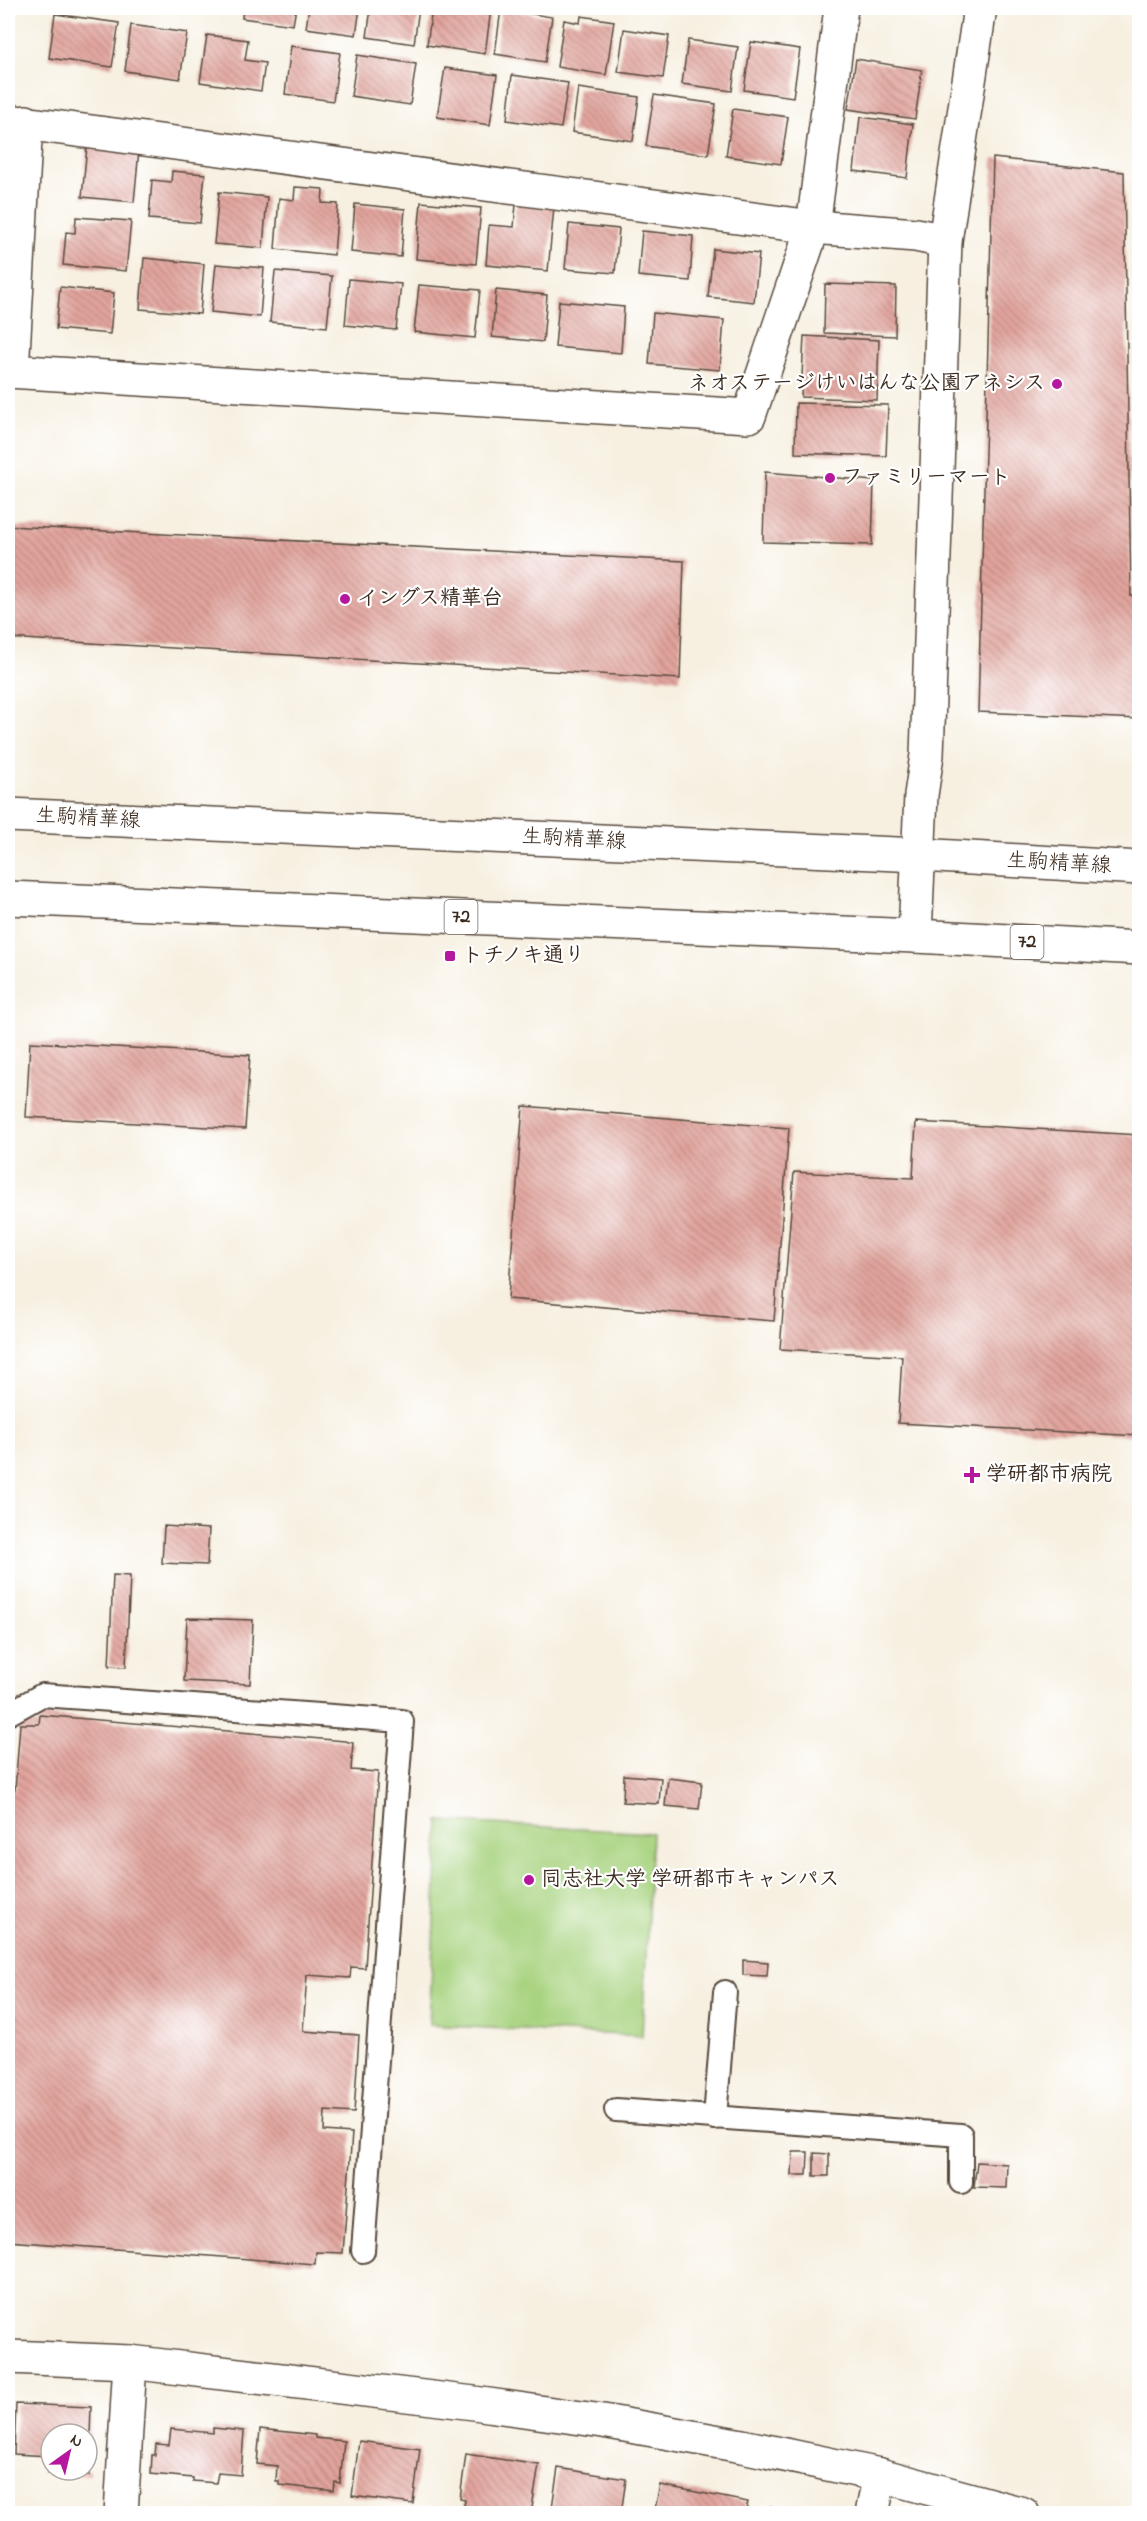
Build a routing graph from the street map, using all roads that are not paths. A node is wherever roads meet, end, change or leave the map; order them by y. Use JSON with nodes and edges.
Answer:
{"nodes":[{"id":1,"x":841,"y":8,"type":"edge"},
{"id":2,"x":980,"y":8,"type":"edge"},
{"id":3,"x":17,"y":121,"type":"edge"},
{"id":4,"x":813,"y":227,"type":"junction"},
{"id":5,"x":945,"y":241,"type":"junction"},
{"id":6,"x":10,"y":371,"type":"edge"},
{"id":7,"x":8,"y":815,"type":"edge"},
{"id":8,"x":920,"y":855,"type":"junction"},
{"id":9,"x":1140,"y":868,"type":"edge"},
{"id":10,"x":8,"y":898,"type":"edge"},
{"id":11,"x":915,"y":936,"type":"junction"},
{"id":12,"x":1140,"y":948,"type":"edge"},
{"id":13,"x":8,"y":1714,"type":"edge"},
{"id":14,"x":724,"y":1992,"type":"dead end"},
{"id":15,"x":616,"y":2110,"type":"dead end"},
{"id":16,"x":715,"y":2118,"type":"junction"},
{"id":17,"x":961,"y":2182,"type":"dead end"},
{"id":18,"x":363,"y":2251,"type":"dead end"},
{"id":19,"x":8,"y":2357,"type":"edge"},
{"id":20,"x":130,"y":2362,"type":"junction"},
{"id":21,"x":880,"y":2475,"type":"junction"},
{"id":22,"x":121,"y":2514,"type":"edge"},
{"id":23,"x":872,"y":2514,"type":"edge"},
{"id":24,"x":1023,"y":2514,"type":"edge"}],
"edges":[{"from":1,"to":4,"type":"street"},
{"from":2,"to":5,"type":"street"},
{"from":3,"to":4,"type":"street"},
{"from":3,"to":6,"type":"street"},
{"from":4,"to":5,"type":"street"},
{"from":4,"to":6,"type":"street"},
{"from":5,"to":8,"type":"street"},
{"from":7,"to":8,"type":"street","name":"生駒精華線"},
{"from":8,"to":9,"type":"street","name":"生駒精華線"},
{"from":8,"to":11,"type":"street"},
{"from":10,"to":11,"type":"street","number":"72"},
{"from":11,"to":12,"type":"street","number":"72"},
{"from":13,"to":18,"type":"lane"},
{"from":14,"to":16,"type":"lane"},
{"from":15,"to":16,"type":"lane"},
{"from":16,"to":17,"type":"lane"},
{"from":19,"to":20,"type":"street"},
{"from":20,"to":21,"type":"street"},
{"from":20,"to":22,"type":"street"},
{"from":21,"to":23,"type":"street"},
{"from":21,"to":24,"type":"street"}]}
